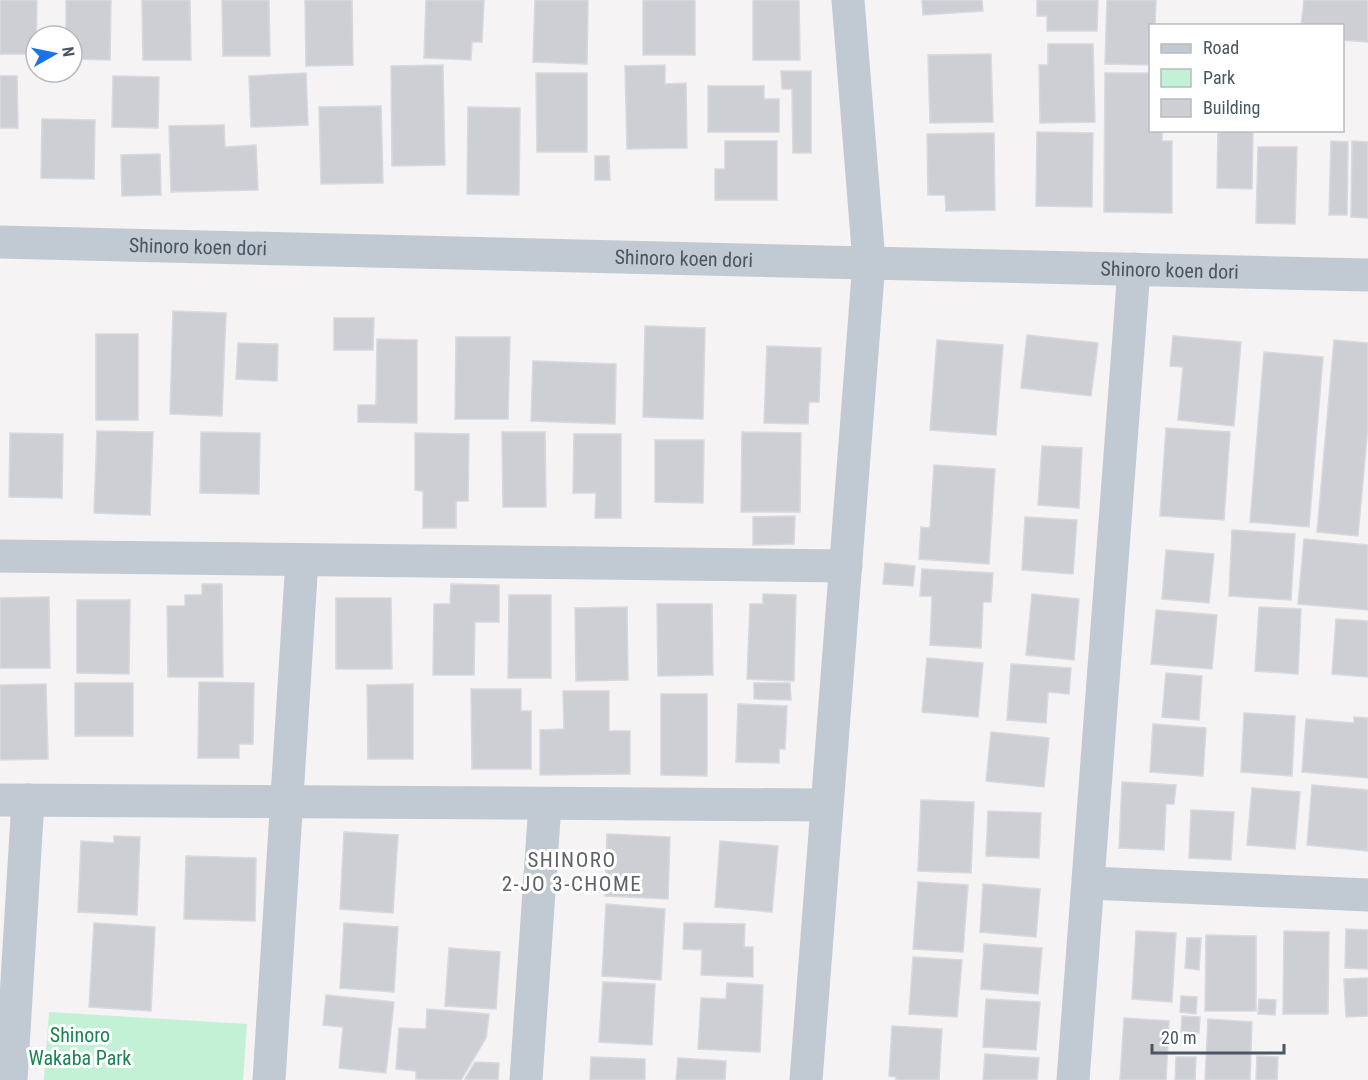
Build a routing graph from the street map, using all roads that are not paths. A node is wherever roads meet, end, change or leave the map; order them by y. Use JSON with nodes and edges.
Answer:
{"nodes":[{"id":1,"x":848,"y":0,"type":"edge"},
{"id":2,"x":0,"y":242,"type":"edge"},
{"id":3,"x":869,"y":262,"type":"junction"},
{"id":4,"x":1134,"y":269,"type":"junction"},
{"id":5,"x":1368,"y":275,"type":"edge"},
{"id":6,"x":0,"y":556,"type":"edge"},
{"id":7,"x":302,"y":560,"type":"junction"},
{"id":8,"x":846,"y":566,"type":"junction"},
{"id":9,"x":14,"y":800,"type":"edge"},
{"id":10,"x":287,"y":801,"type":"junction"},
{"id":11,"x":545,"y":804,"type":"junction"},
{"id":12,"x":825,"y":805,"type":"junction"},
{"id":13,"x":1089,"y":884,"type":"junction"},
{"id":14,"x":1368,"y":895,"type":"edge"},
{"id":15,"x":10,"y":1080,"type":"edge"},
{"id":16,"x":269,"y":1080,"type":"edge"},
{"id":17,"x":526,"y":1080,"type":"edge"},
{"id":18,"x":806,"y":1080,"type":"edge"},
{"id":19,"x":1073,"y":1080,"type":"edge"}],
"edges":[{"from":1,"to":3,"type":"street"},
{"from":2,"to":3,"type":"street","name":"Shinoro koen dori"},
{"from":3,"to":4,"type":"street","name":"Shinoro koen dori"},
{"from":3,"to":8,"type":"street"},
{"from":4,"to":5,"type":"street","name":"Shinoro koen dori"},
{"from":4,"to":13,"type":"street"},
{"from":6,"to":7,"type":"street"},
{"from":7,"to":8,"type":"street"},
{"from":7,"to":10,"type":"street"},
{"from":8,"to":12,"type":"street"},
{"from":9,"to":10,"type":"street"},
{"from":9,"to":15,"type":"street"},
{"from":10,"to":11,"type":"street"},
{"from":10,"to":16,"type":"street"},
{"from":11,"to":12,"type":"street"},
{"from":11,"to":17,"type":"street"},
{"from":12,"to":18,"type":"street"},
{"from":13,"to":14,"type":"street"},
{"from":13,"to":19,"type":"street"}]}
